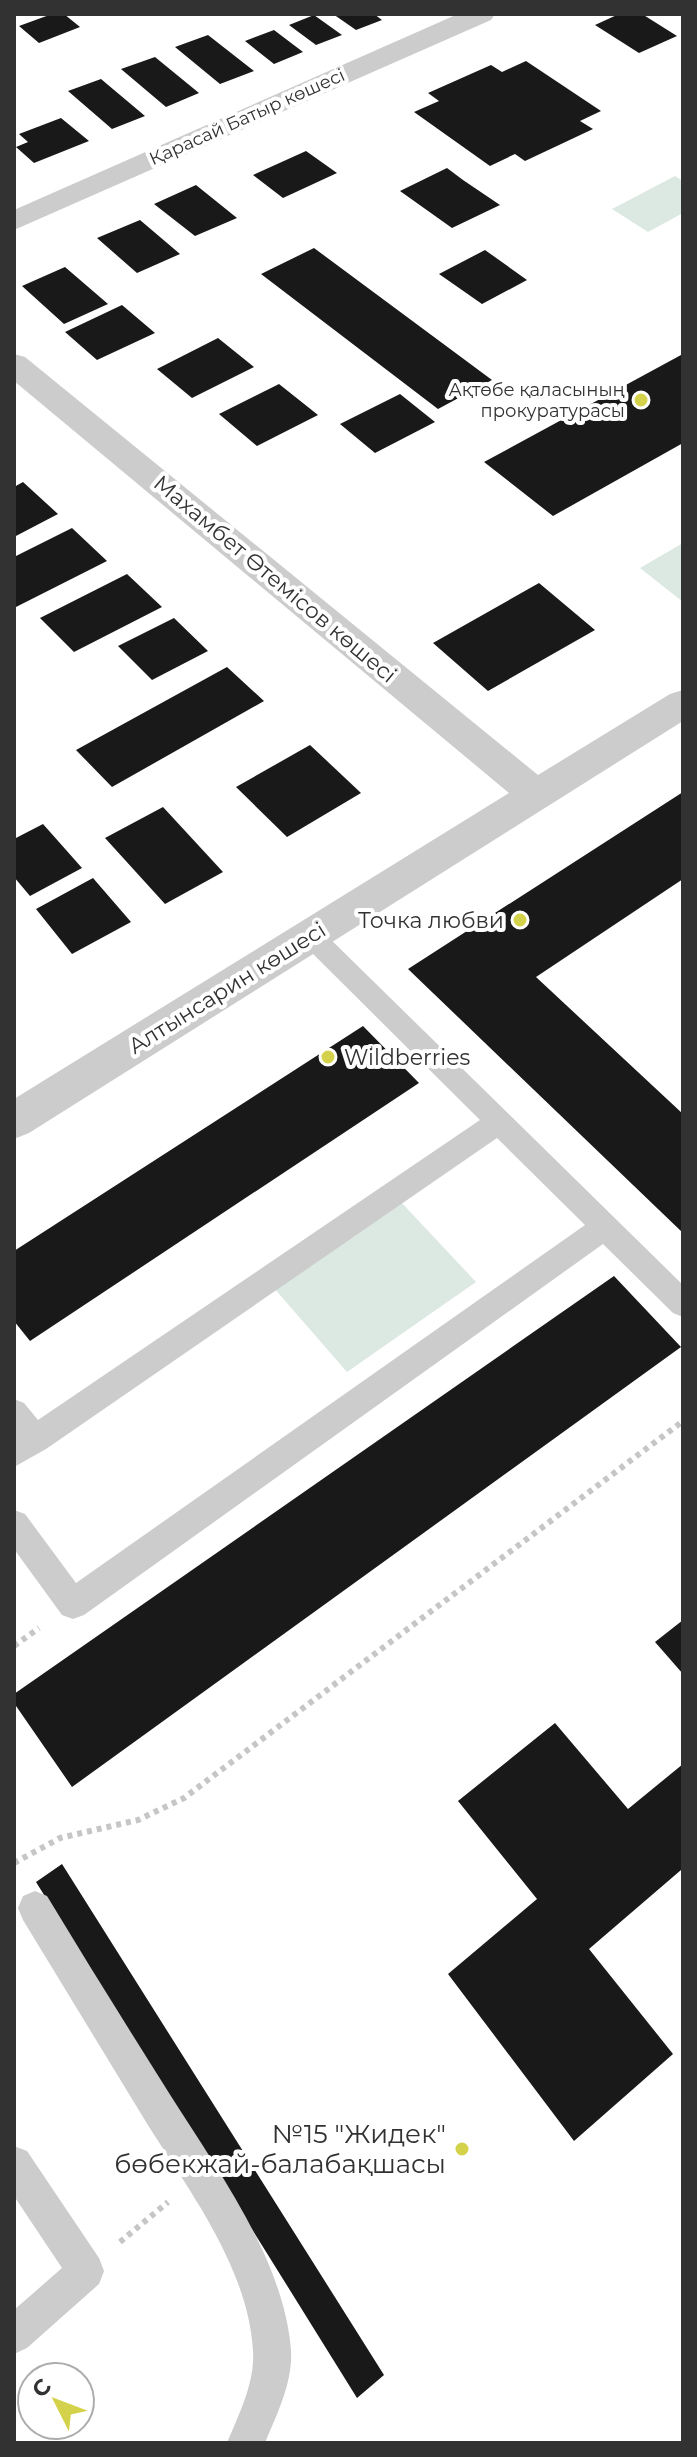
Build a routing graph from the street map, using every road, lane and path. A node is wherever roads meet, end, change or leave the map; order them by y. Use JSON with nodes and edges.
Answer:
{"nodes":[{"id":1,"x":481,"y":14,"type":"edge"},
{"id":2,"x":14,"y":221,"type":"edge"},
{"id":3,"x":14,"y":364,"type":"edge"},
{"id":4,"x":683,"y":703,"type":"edge"},
{"id":5,"x":536,"y":795,"type":"junction"},
{"id":6,"x":311,"y":936,"type":"junction"},
{"id":7,"x":14,"y":1121,"type":"edge"},
{"id":8,"x":499,"y":1122,"type":"junction"},
{"id":9,"x":605,"y":1227,"type":"junction"},
{"id":10,"x":683,"y":1304,"type":"edge"},
{"id":11,"x":14,"y":1412,"type":"edge"},
{"id":12,"x":683,"y":1421,"type":"edge"},
{"id":13,"x":25,"y":1446,"type":"edge"},
{"id":14,"x":14,"y":1524,"type":"edge"},
{"id":15,"x":14,"y":1863,"type":"edge"},
{"id":16,"x":35,"y":1908,"type":"dead end"},
{"id":17,"x":14,"y":2164,"type":"edge"},
{"id":18,"x":200,"y":2175,"type":"junction"},
{"id":19,"x":86,"y":2271,"type":"junction"},
{"id":20,"x":14,"y":2335,"type":"edge"},
{"id":21,"x":246,"y":2443,"type":"edge"}],
"edges":[{"from":1,"to":2,"type":"street","name":"Қарасай Батыр көшесі"},
{"from":3,"to":5,"type":"street","name":"Махамбет Өтемісов көшесі"},
{"from":4,"to":5,"type":"street","name":"Алтынсарин көшесі"},
{"from":5,"to":6,"type":"street","name":"Алтынсарин көшесі"},
{"from":6,"to":7,"type":"street","name":"Алтынсарин көшесі"},
{"from":6,"to":8,"type":"lane"},
{"from":8,"to":9,"type":"lane"},
{"from":8,"to":13,"type":"lane"},
{"from":9,"to":10,"type":"lane"},
{"from":9,"to":14,"type":"lane"},
{"from":11,"to":13,"type":"lane"},
{"from":12,"to":15,"type":"path"},
{"from":16,"to":18,"type":"lane"},
{"from":17,"to":19,"type":"lane"},
{"from":18,"to":19,"type":"path"},
{"from":18,"to":21,"type":"lane"},
{"from":19,"to":20,"type":"lane"}]}
